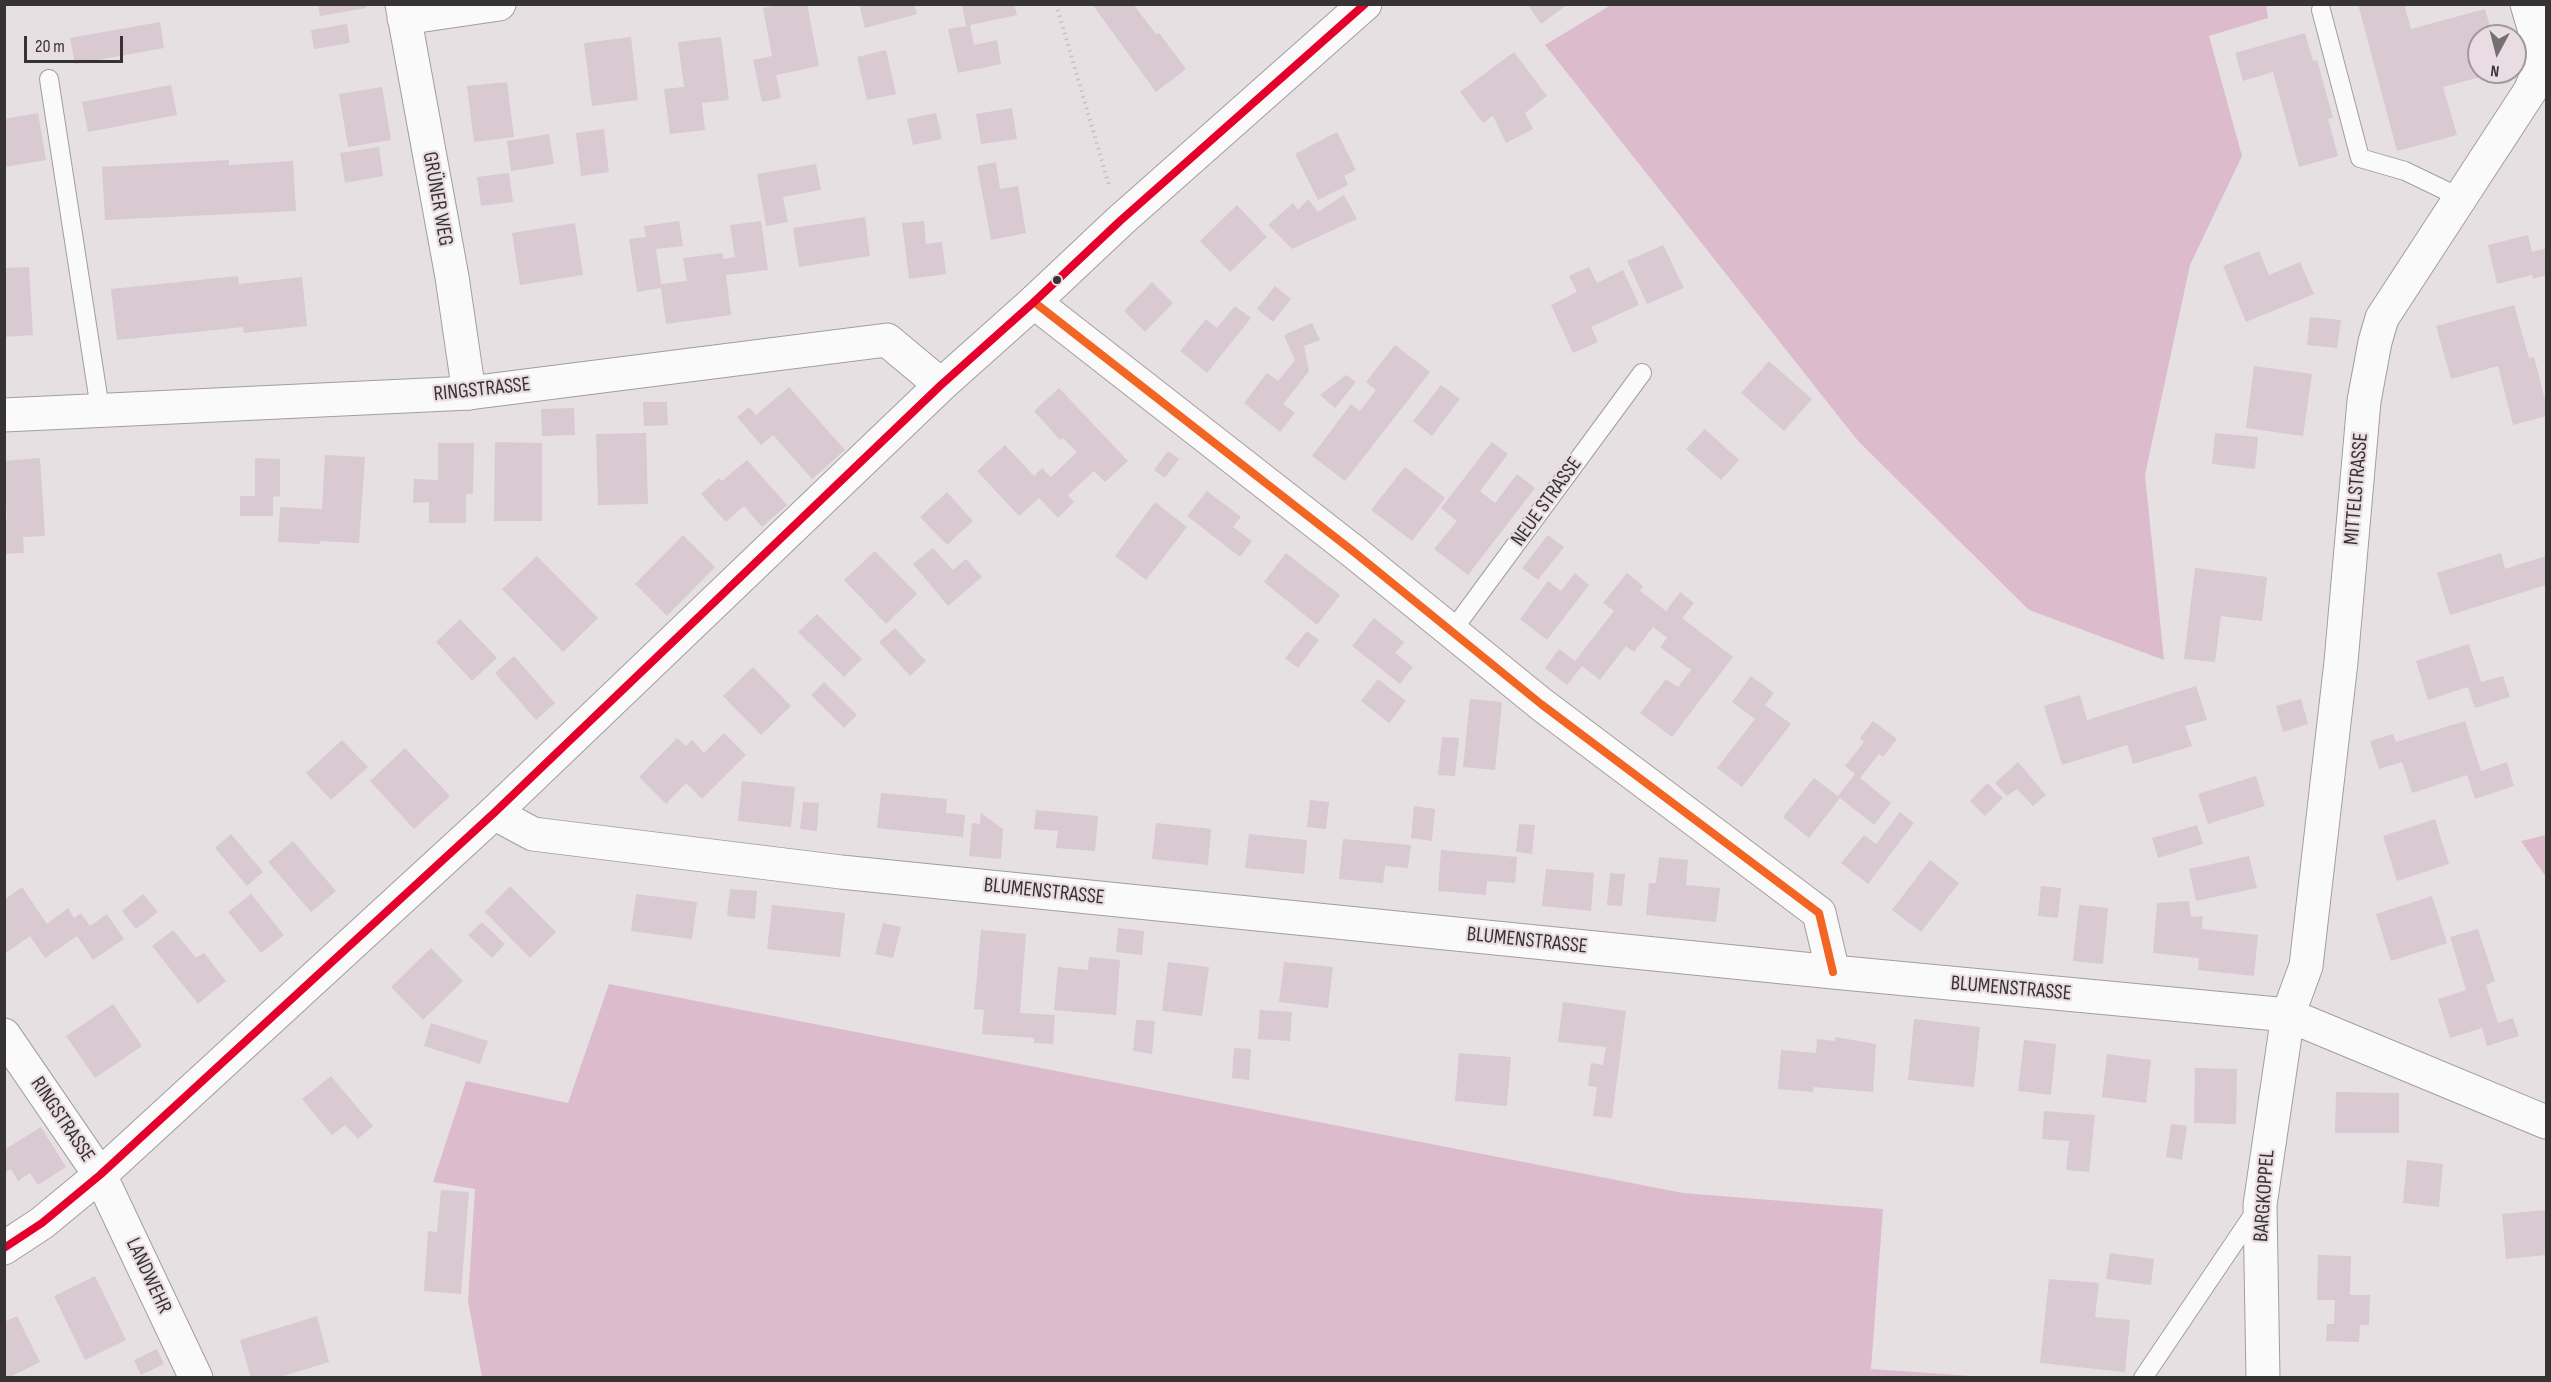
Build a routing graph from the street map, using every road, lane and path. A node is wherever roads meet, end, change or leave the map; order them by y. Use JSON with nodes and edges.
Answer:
{"nodes":[{"id":1,"x":499,"y":4,"type":"edge"},
{"id":2,"x":1056,"y":4,"type":"edge"},
{"id":3,"x":1365,"y":4,"type":"edge"},
{"id":4,"x":2527,"y":4,"type":"edge"},
{"id":5,"x":2321,"y":10,"type":"dead end"},
{"id":6,"x":403,"y":11,"type":"edge"},
{"id":7,"x":49,"y":79,"type":"dead end"},
{"id":8,"x":2459,"y":197,"type":"junction"},
{"id":9,"x":1120,"y":221,"type":"junction"},
{"id":10,"x":1034,"y":302,"type":"junction"},
{"id":11,"x":1642,"y":373,"type":"dead end"},
{"id":12,"x":941,"y":385,"type":"junction"},
{"id":13,"x":469,"y":393,"type":"junction"},
{"id":14,"x":100,"y":409,"type":"junction"},
{"id":15,"x":4,"y":415,"type":"edge"},
{"id":16,"x":1452,"y":631,"type":"junction"},
{"id":17,"x":494,"y":813,"type":"junction"},
{"id":18,"x":1833,"y":972,"type":"junction"},
{"id":19,"x":2288,"y":1015,"type":"junction"},
{"id":20,"x":4,"y":1035,"type":"edge"},
{"id":21,"x":2547,"y":1122,"type":"edge"},
{"id":22,"x":100,"y":1175,"type":"junction"},
{"id":23,"x":2260,"y":1205,"type":"junction"},
{"id":24,"x":4,"y":1248,"type":"edge"},
{"id":25,"x":196,"y":1377,"type":"edge"},
{"id":26,"x":2143,"y":1377,"type":"edge"},
{"id":27,"x":2263,"y":1377,"type":"edge"}],
"edges":[{"from":1,"to":6,"type":"street"},
{"from":2,"to":9,"type":"path"},
{"from":3,"to":9,"type":"street"},
{"from":4,"to":8,"type":"street","name":"MITTELSTRASSE"},
{"from":5,"to":8,"type":"lane"},
{"from":6,"to":13,"type":"street","name":"GRÜNER WEG"},
{"from":7,"to":14,"type":"lane"},
{"from":8,"to":19,"type":"street","name":"MITTELSTRASSE"},
{"from":9,"to":10,"type":"street"},
{"from":10,"to":12,"type":"street"},
{"from":10,"to":16,"type":"street"},
{"from":11,"to":16,"type":"lane","name":"NEUE STRASSE"},
{"from":12,"to":13,"type":"street","name":"RINGSTRASSE"},
{"from":12,"to":17,"type":"street"},
{"from":13,"to":14,"type":"street","name":"RINGSTRASSE"},
{"from":14,"to":15,"type":"street","name":"RINGSTRASSE"},
{"from":16,"to":18,"type":"street"},
{"from":17,"to":18,"type":"street","name":"BLUMENSTRASSE"},
{"from":17,"to":22,"type":"street"},
{"from":18,"to":19,"type":"street","name":"BLUMENSTRASSE"},
{"from":19,"to":21,"type":"street","name":"BLUMENSTRASSE"},
{"from":19,"to":23,"type":"street","name":"BARGKOPPEL"},
{"from":20,"to":22,"type":"street","name":"RINGSTRASSE"},
{"from":22,"to":24,"type":"street"},
{"from":22,"to":25,"type":"street","name":"LANDWEHR"},
{"from":23,"to":26,"type":"lane"},
{"from":23,"to":27,"type":"street","name":"BARGKOPPEL"}]}
